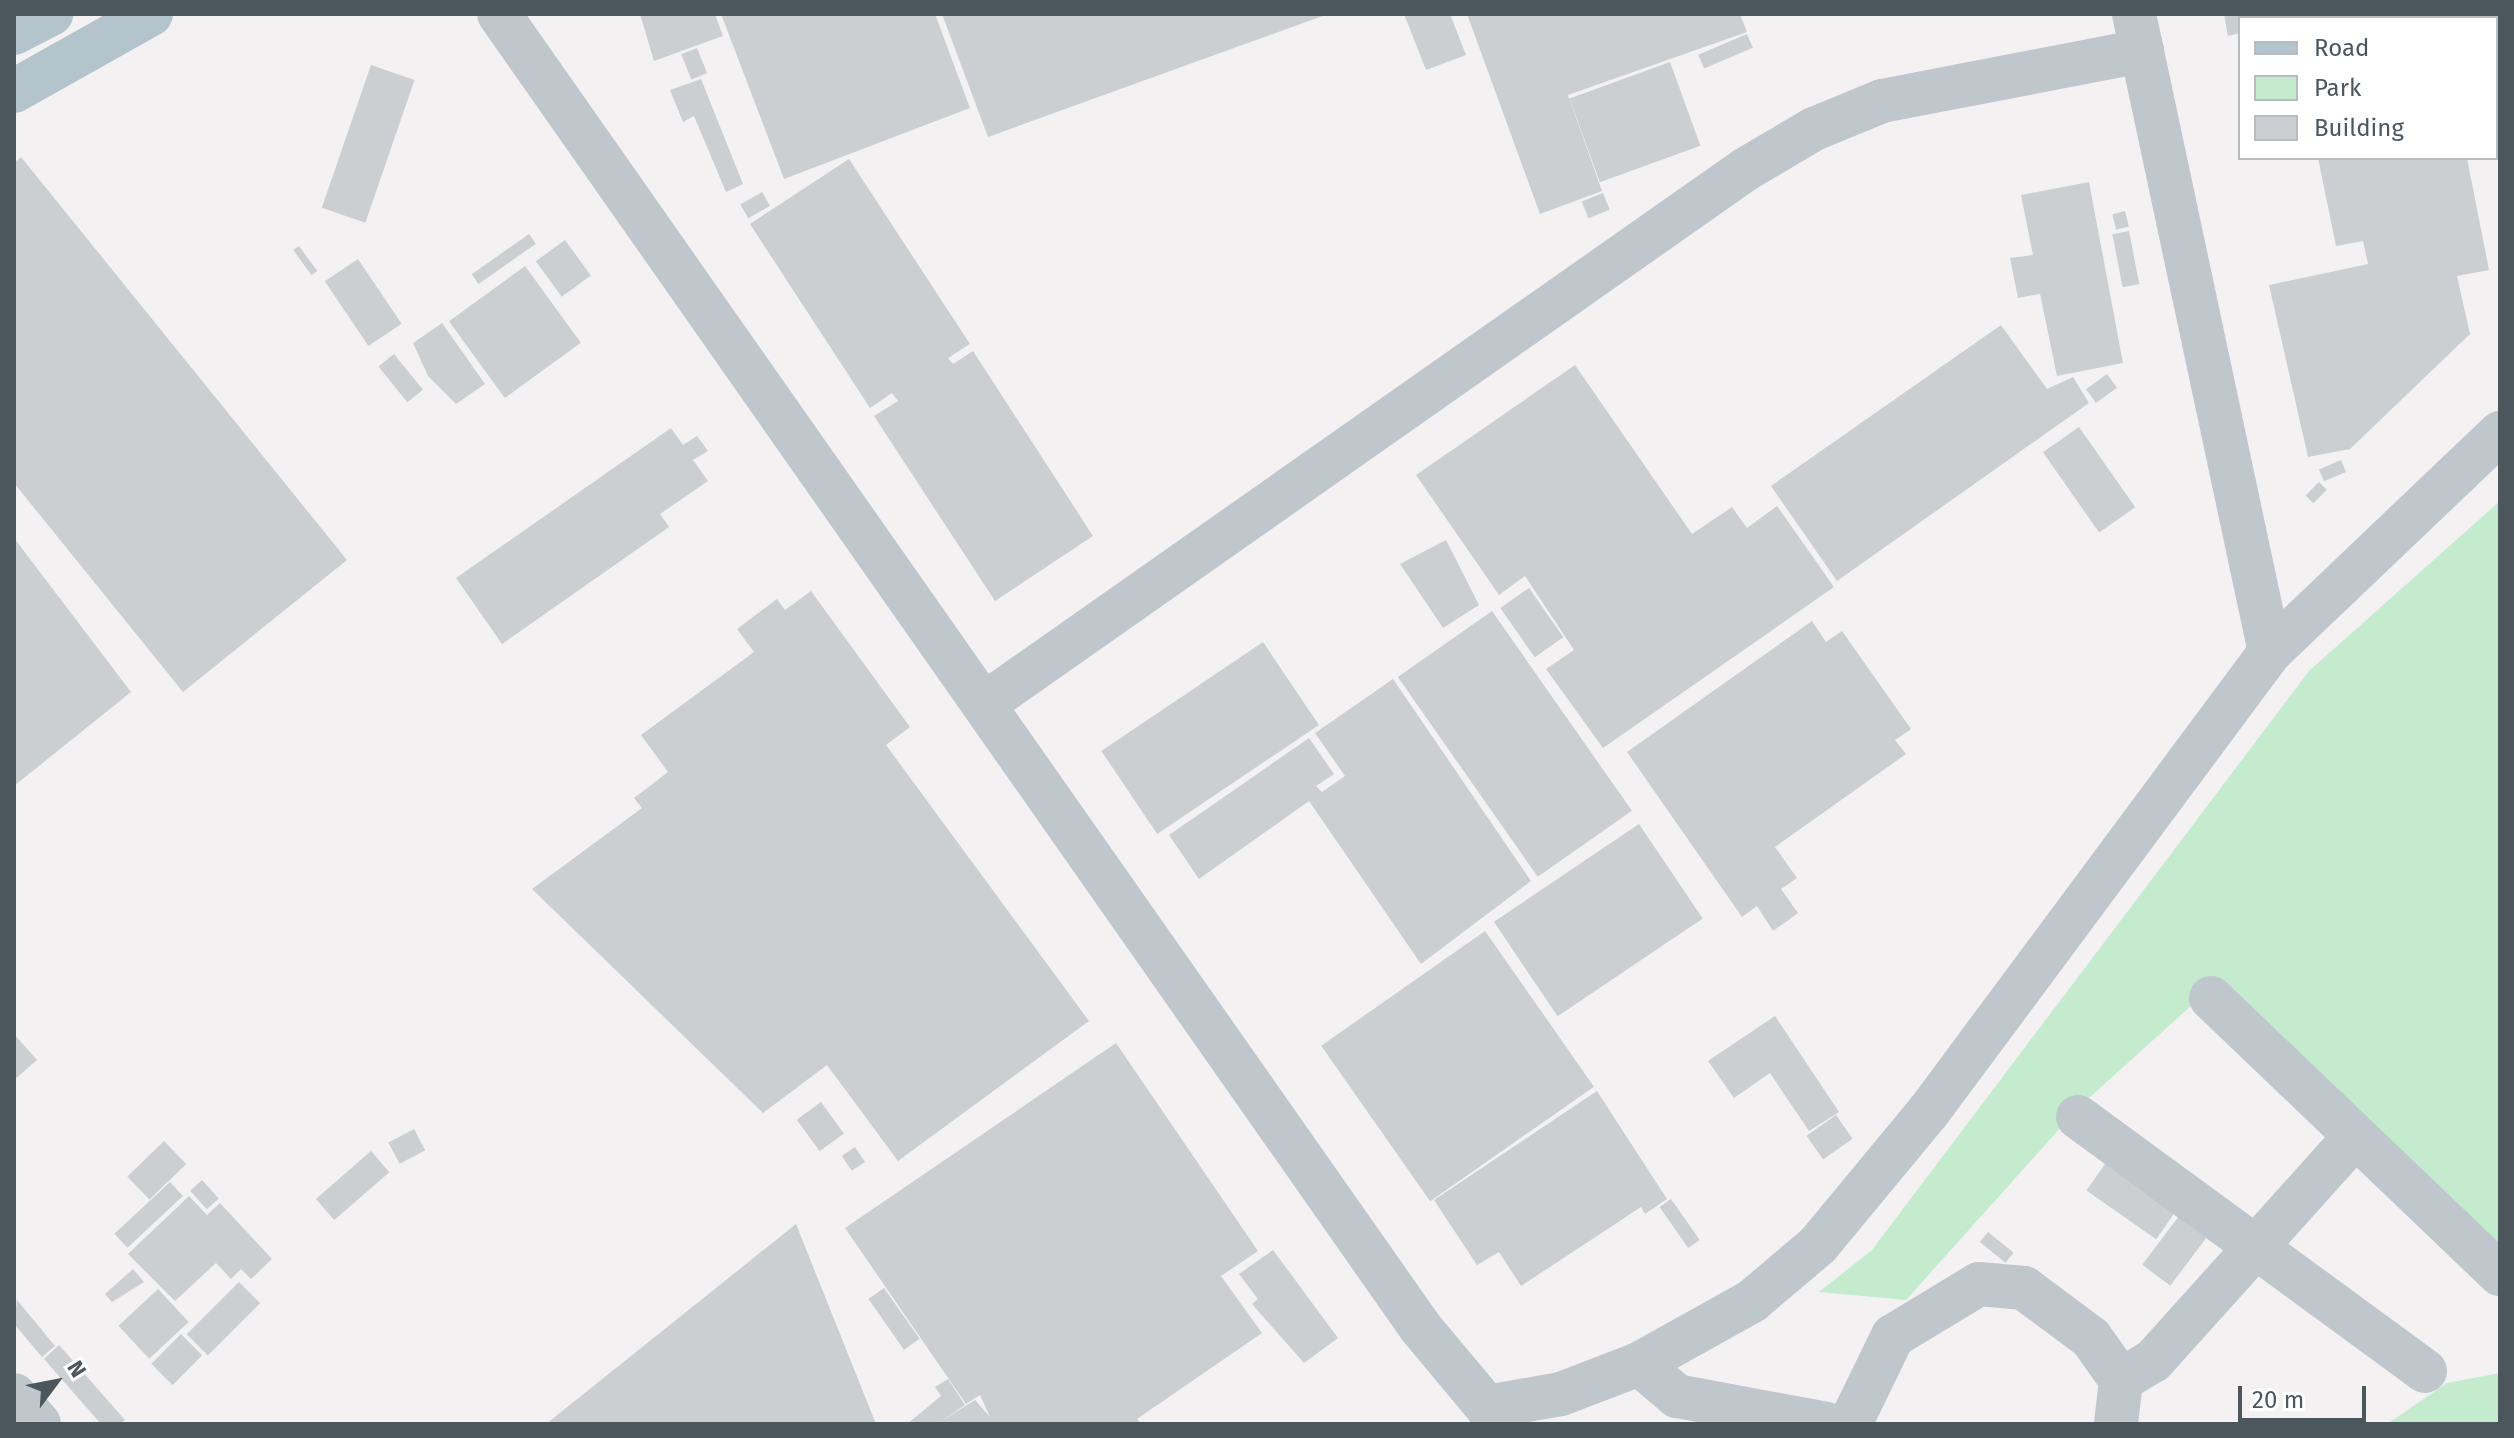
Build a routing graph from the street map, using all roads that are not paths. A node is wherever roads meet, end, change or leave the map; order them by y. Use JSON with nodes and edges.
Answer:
{"nodes":[{"id":1,"x":51,"y":14,"type":"edge"},
{"id":2,"x":151,"y":14,"type":"edge"},
{"id":3,"x":499,"y":14,"type":"edge"},
{"id":4,"x":2138,"y":32,"type":"edge"},
{"id":5,"x":14,"y":33,"type":"edge"},
{"id":6,"x":14,"y":91,"type":"edge"},
{"id":7,"x":2500,"y":433,"type":"edge"},
{"id":8,"x":2270,"y":652,"type":"junction"},
{"id":9,"x":987,"y":702,"type":"junction"},
{"id":10,"x":2211,"y":998,"type":"dead end"},
{"id":11,"x":2078,"y":1117,"type":"dead end"},
{"id":12,"x":2355,"y":1137,"type":"junction"},
{"id":13,"x":2255,"y":1247,"type":"junction"},
{"id":14,"x":2500,"y":1274,"type":"edge"},
{"id":15,"x":1639,"y":1364,"type":"junction"},
{"id":16,"x":2425,"y":1371,"type":"dead end"},
{"id":17,"x":2121,"y":1380,"type":"junction"},
{"id":18,"x":14,"y":1395,"type":"edge"},
{"id":19,"x":39,"y":1424,"type":"edge"},
{"id":20,"x":1826,"y":1424,"type":"edge"},
{"id":21,"x":1850,"y":1424,"type":"edge"},
{"id":22,"x":2116,"y":1424,"type":"edge"}],
"edges":[{"from":1,"to":5,"type":"main road"},
{"from":2,"to":6,"type":"main road"},
{"from":3,"to":9,"type":"street"},
{"from":4,"to":8,"type":"street"},
{"from":4,"to":9,"type":"street"},
{"from":7,"to":8,"type":"street"},
{"from":8,"to":15,"type":"street"},
{"from":9,"to":15,"type":"street"},
{"from":10,"to":12,"type":"street"},
{"from":11,"to":13,"type":"street"},
{"from":12,"to":13,"type":"street"},
{"from":12,"to":14,"type":"street"},
{"from":13,"to":16,"type":"street"},
{"from":13,"to":17,"type":"street"},
{"from":15,"to":20,"type":"street"},
{"from":17,"to":21,"type":"street"},
{"from":17,"to":22,"type":"street"},
{"from":18,"to":19,"type":"street"}]}
